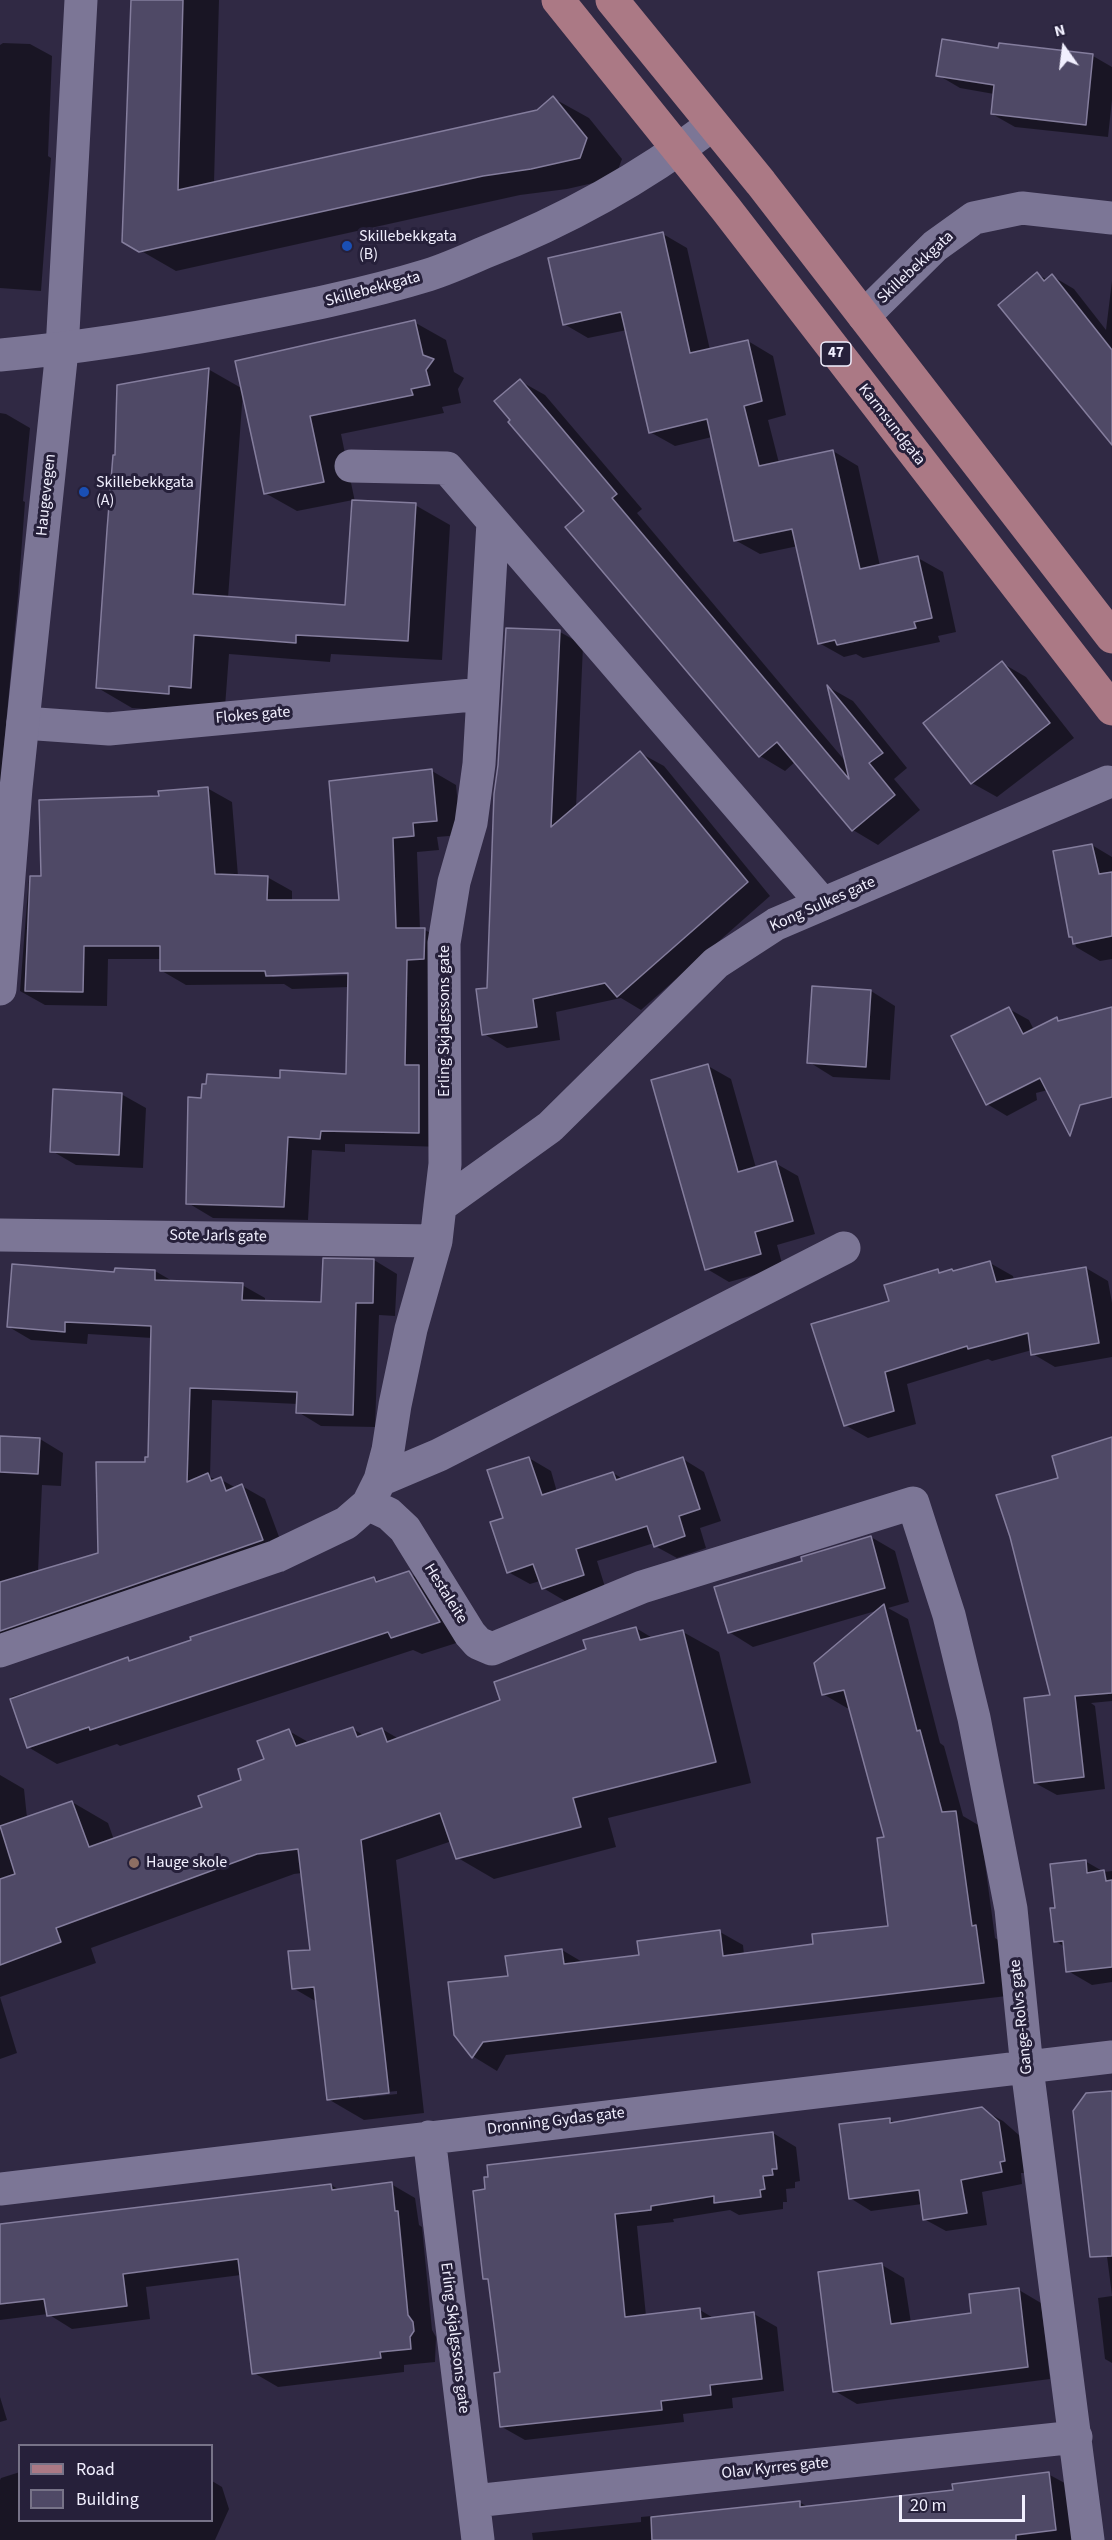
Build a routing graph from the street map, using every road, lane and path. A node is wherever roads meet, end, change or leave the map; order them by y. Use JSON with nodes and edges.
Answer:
{"nodes":[{"id":1,"x":81,"y":0,"type":"edge"},
{"id":2,"x":558,"y":0,"type":"edge"},
{"id":3,"x":612,"y":0,"type":"edge"},
{"id":4,"x":712,"y":125,"type":"junction"},
{"id":5,"x":677,"y":152,"type":"junction"},
{"id":6,"x":1111,"y":215,"type":"edge"},
{"id":7,"x":864,"y":316,"type":"junction"},
{"id":8,"x":62,"y":350,"type":"junction"},
{"id":9,"x":0,"y":355,"type":"edge"},
{"id":10,"x":351,"y":466,"type":"dead end"},
{"id":11,"x":493,"y":522,"type":"junction"},
{"id":12,"x":1112,"y":637,"type":"edge"},
{"id":13,"x":483,"y":694,"type":"junction"},
{"id":14,"x":1112,"y":709,"type":"edge"},
{"id":15,"x":23,"y":723,"type":"junction"},
{"id":16,"x":1108,"y":782,"type":"dead end"},
{"id":17,"x":822,"y":903,"type":"junction"},
{"id":18,"x":0,"y":989,"type":"edge"},
{"id":19,"x":440,"y":1206,"type":"junction"},
{"id":20,"x":0,"y":1235,"type":"edge"},
{"id":21,"x":436,"y":1241,"type":"junction"},
{"id":22,"x":844,"y":1248,"type":"dead end"},
{"id":23,"x":374,"y":1492,"type":"junction"},
{"id":24,"x":913,"y":1503,"type":"joint"},
{"id":25,"x":0,"y":1651,"type":"edge"},
{"id":26,"x":1112,"y":2057,"type":"edge"},
{"id":27,"x":1027,"y":2068,"type":"junction"},
{"id":28,"x":429,"y":2137,"type":"junction"},
{"id":29,"x":0,"y":2189,"type":"edge"},
{"id":30,"x":1076,"y":2437,"type":"junction"},
{"id":31,"x":474,"y":2501,"type":"junction"},
{"id":32,"x":478,"y":2540,"type":"edge"},
{"id":33,"x":1088,"y":2540,"type":"edge"}],
"edges":[{"from":1,"to":8,"type":"street","name":"Haugevegen"},
{"from":2,"to":5,"type":"main road","name":"Karmsundgata","number":"47"},
{"from":3,"to":4,"type":"main road"},
{"from":4,"to":5,"type":"street","name":"Skillebekkgata"},
{"from":4,"to":7,"type":"main road"},
{"from":5,"to":8,"type":"street","name":"Skillebekkgata"},
{"from":5,"to":14,"type":"main road","name":"Karmsundgata","number":"47"},
{"from":6,"to":7,"type":"street","name":"Skillebekkgata"},
{"from":7,"to":12,"type":"main road"},
{"from":8,"to":9,"type":"street","name":"Skillebekkgata"},
{"from":8,"to":15,"type":"street","name":"Haugevegen"},
{"from":10,"to":11,"type":"street"},
{"from":11,"to":13,"type":"street","name":"Erling Skjalgssons gate"},
{"from":11,"to":17,"type":"street"},
{"from":13,"to":15,"type":"street","name":"Flokes gate"},
{"from":13,"to":19,"type":"street","name":"Erling Skjalgssons gate"},
{"from":15,"to":18,"type":"street","name":"Haugevegen"},
{"from":16,"to":17,"type":"street","name":"Kong Sulkes gate"},
{"from":17,"to":19,"type":"street","name":"Kong Sulkes gate"},
{"from":19,"to":21,"type":"street","name":"Erling Skjalgssons gate"},
{"from":20,"to":21,"type":"street","name":"Sote Jarls gate"},
{"from":21,"to":23,"type":"street","name":"Erling Skjalgssons gate"},
{"from":22,"to":23,"type":"street"},
{"from":23,"to":24,"type":"street","name":"Hestaleite"},
{"from":23,"to":25,"type":"street"},
{"from":24,"to":27,"type":"street","name":"Gange-Rolvs gate"},
{"from":26,"to":27,"type":"street","name":"Dronning Gydas gate"},
{"from":27,"to":28,"type":"street","name":"Dronning Gydas gate"},
{"from":27,"to":30,"type":"street","name":"Gange-Rolvs gate"},
{"from":28,"to":29,"type":"street","name":"Dronning Gydas gate"},
{"from":28,"to":31,"type":"street","name":"Erling Skjalgssons gate"},
{"from":30,"to":31,"type":"street","name":"Olav Kyrres gate"},
{"from":30,"to":33,"type":"street","name":"Gange-Rolvs gate"},
{"from":31,"to":32,"type":"street","name":"Erling Skjalgssons gate"}]}
